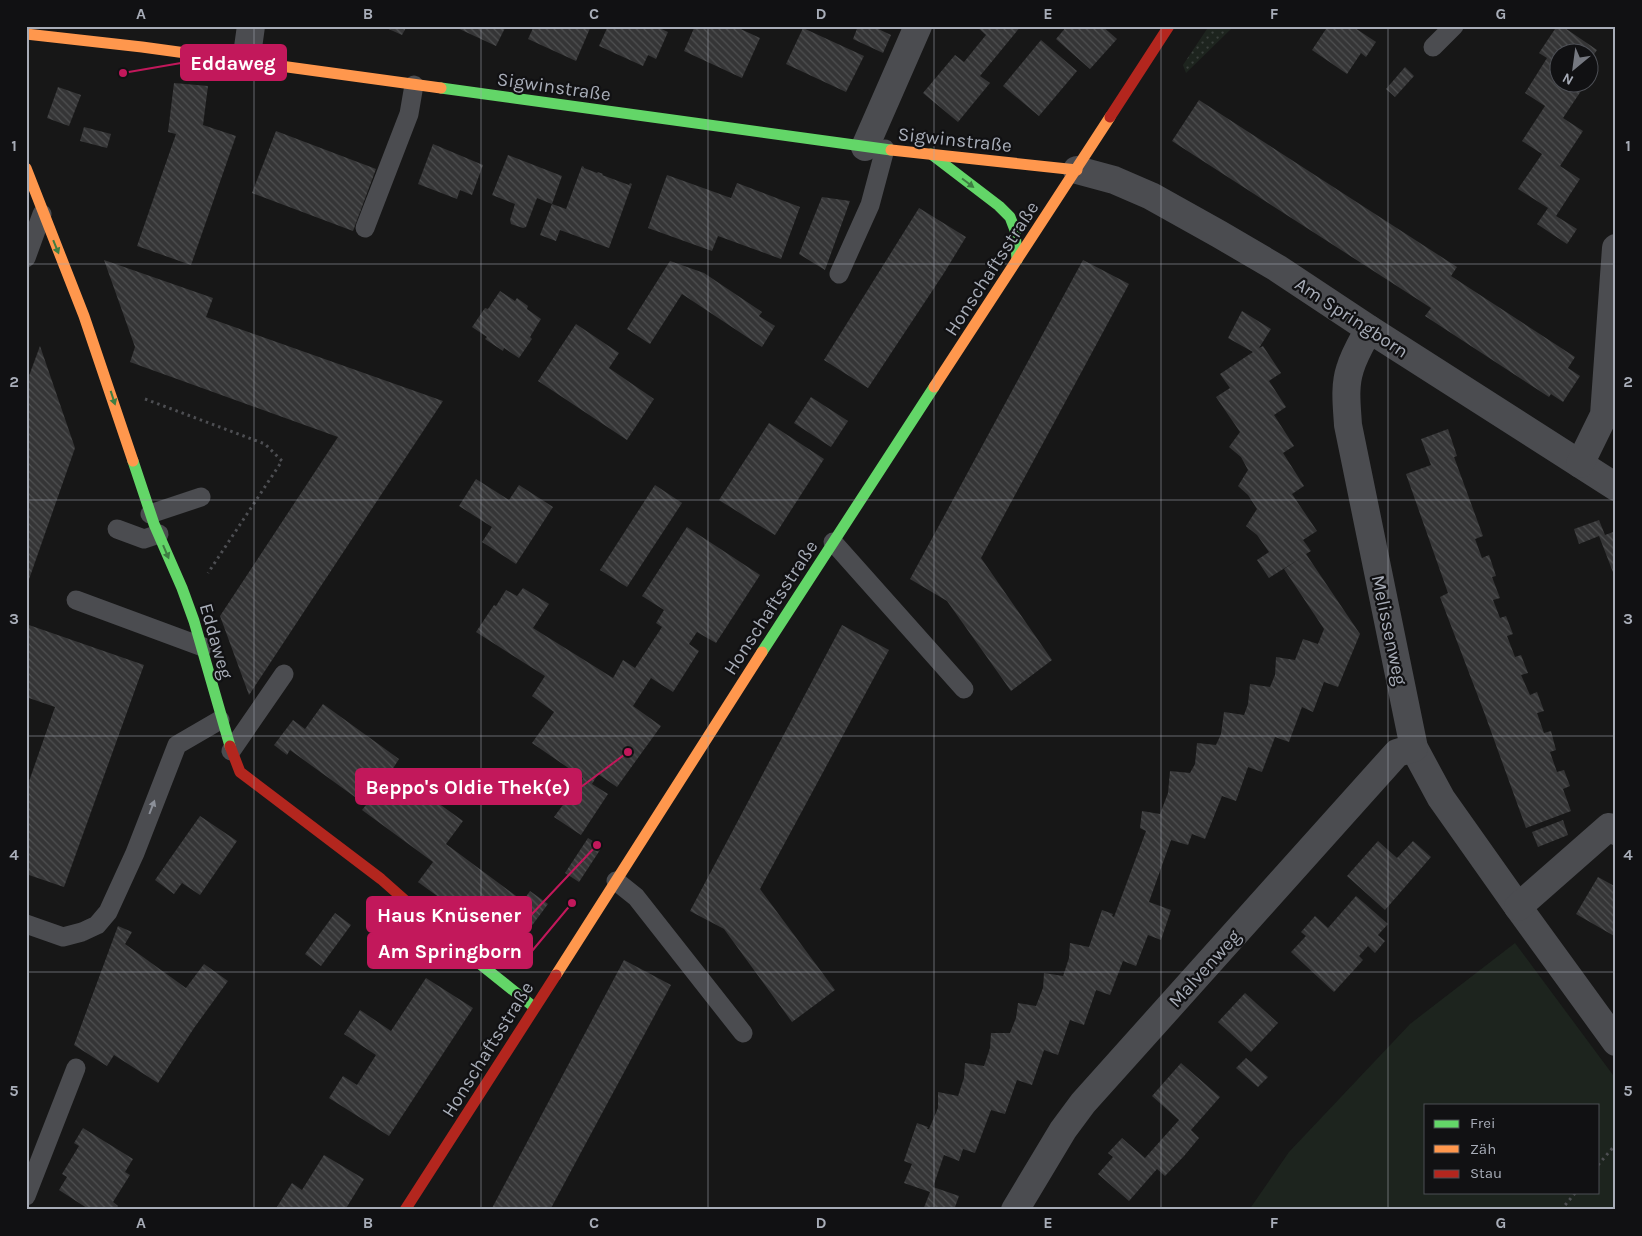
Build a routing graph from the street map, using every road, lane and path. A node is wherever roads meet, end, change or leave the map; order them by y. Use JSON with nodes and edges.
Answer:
{"nodes":[{"id":1,"x":251,"y":26,"type":"edge"},
{"id":2,"x":918,"y":26,"type":"edge"},
{"id":3,"x":1169,"y":26,"type":"edge"},
{"id":4,"x":1454,"y":26,"type":"edge"},
{"id":5,"x":26,"y":34,"type":"edge"},
{"id":6,"x":1433,"y":47,"type":"dead end"},
{"id":7,"x":246,"y":62,"type":"junction"},
{"id":8,"x":414,"y":85,"type":"junction"},
{"id":9,"x":875,"y":148,"type":"junction"},
{"id":10,"x":929,"y":153,"type":"junction"},
{"id":11,"x":26,"y":168,"type":"edge"},
{"id":12,"x":1077,"y":170,"type":"junction"},
{"id":13,"x":42,"y":214,"type":"junction"},
{"id":14,"x":365,"y":228,"type":"dead end"},
{"id":15,"x":1616,"y":248,"type":"edge"},
{"id":16,"x":26,"y":258,"type":"edge"},
{"id":17,"x":1017,"y":260,"type":"junction"},
{"id":18,"x":839,"y":274,"type":"dead end"},
{"id":19,"x":1369,"y":329,"type":"junction"},
{"id":20,"x":109,"y":386,"type":"junction"},
{"id":21,"x":1580,"y":464,"type":"junction"},
{"id":22,"x":1616,"y":487,"type":"edge"},
{"id":23,"x":201,"y":497,"type":"dead end"},
{"id":24,"x":150,"y":514,"type":"junction"},
{"id":25,"x":117,"y":529,"type":"dead end"},
{"id":26,"x":159,"y":534,"type":"junction"},
{"id":27,"x":833,"y":542,"type":"junction"},
{"id":28,"x":186,"y":598,"type":"junction"},
{"id":29,"x":76,"y":600,"type":"dead end"},
{"id":30,"x":203,"y":647,"type":"junction"},
{"id":31,"x":284,"y":674,"type":"dead end"},
{"id":32,"x":964,"y":689,"type":"dead end"},
{"id":33,"x":220,"y":720,"type":"junction"},
{"id":34,"x":1414,"y":748,"type":"junction"},
{"id":35,"x":231,"y":752,"type":"junction"},
{"id":36,"x":1616,"y":831,"type":"edge"},
{"id":37,"x":616,"y":881,"type":"junction"},
{"id":38,"x":1518,"y":907,"type":"junction"},
{"id":39,"x":26,"y":924,"type":"edge"},
{"id":40,"x":534,"y":1007,"type":"junction"},
{"id":41,"x":743,"y":1034,"type":"dead end"},
{"id":42,"x":1616,"y":1042,"type":"edge"},
{"id":43,"x":76,"y":1068,"type":"dead end"},
{"id":44,"x":1616,"y":1144,"type":"edge"},
{"id":45,"x":1600,"y":1163,"type":"edge"},
{"id":46,"x":1574,"y":1194,"type":"edge"},
{"id":47,"x":26,"y":1196,"type":"edge"},
{"id":48,"x":405,"y":1210,"type":"edge"},
{"id":49,"x":1015,"y":1210,"type":"edge"},
{"id":50,"x":1561,"y":1210,"type":"edge"}],
"edges":[{"from":1,"to":7,"type":"street"},
{"from":2,"to":9,"type":"street"},
{"from":3,"to":12,"type":"street","name":"Honschaftsstraße"},
{"from":4,"to":6,"type":"lane"},
{"from":5,"to":7,"type":"street","name":"Sigwinstraße"},
{"from":7,"to":8,"type":"street","name":"Sigwinstraße"},
{"from":8,"to":9,"type":"street","name":"Sigwinstraße"},
{"from":8,"to":14,"type":"lane"},
{"from":9,"to":10,"type":"street","name":"Sigwinstraße"},
{"from":9,"to":18,"type":"lane"},
{"from":10,"to":12,"type":"street","name":"Sigwinstraße"},
{"from":10,"to":17,"type":"street","one_way":true},
{"from":11,"to":13,"type":"street","name":"Eddaweg"},
{"from":12,"to":17,"type":"street","name":"Honschaftsstraße"},
{"from":12,"to":19,"type":"street","name":"Am Springborn"},
{"from":13,"to":16,"type":"lane"},
{"from":13,"to":20,"type":"street","name":"Eddaweg","one_way":true},
{"from":15,"to":21,"type":"street"},
{"from":17,"to":27,"type":"street","name":"Honschaftsstraße"},
{"from":19,"to":21,"type":"street","name":"Am Springborn"},
{"from":19,"to":34,"type":"street","name":"Melissenweg"},
{"from":20,"to":24,"type":"street","name":"Eddaweg","one_way":true},
{"from":20,"to":28,"type":"path"},
{"from":21,"to":22,"type":"street","name":"Am Springborn"},
{"from":23,"to":24,"type":"lane"},
{"from":24,"to":26,"type":"street","name":"Eddaweg"},
{"from":25,"to":26,"type":"lane"},
{"from":26,"to":28,"type":"street","name":"Eddaweg","one_way":true},
{"from":27,"to":32,"type":"lane"},
{"from":27,"to":37,"type":"street","name":"Honschaftsstraße"},
{"from":28,"to":30,"type":"street","name":"Eddaweg"},
{"from":29,"to":30,"type":"lane"},
{"from":30,"to":33,"type":"street","name":"Eddaweg"},
{"from":31,"to":35,"type":"lane"},
{"from":33,"to":35,"type":"street","name":"Eddaweg"},
{"from":39,"to":33,"type":"lane","one_way":true},
{"from":34,"to":38,"type":"street","name":"Melissenweg"},
{"from":34,"to":49,"type":"street","name":"Malvenweg"},
{"from":35,"to":40,"type":"street","name":"Eddaweg"},
{"from":36,"to":38,"type":"street"},
{"from":37,"to":40,"type":"street","name":"Honschaftsstraße"},
{"from":37,"to":41,"type":"lane"},
{"from":38,"to":42,"type":"street","name":"Melissenweg"},
{"from":40,"to":48,"type":"street","name":"Honschaftsstraße"},
{"from":43,"to":47,"type":"lane"},
{"from":44,"to":45,"type":"path"},
{"from":46,"to":50,"type":"path"}]}
